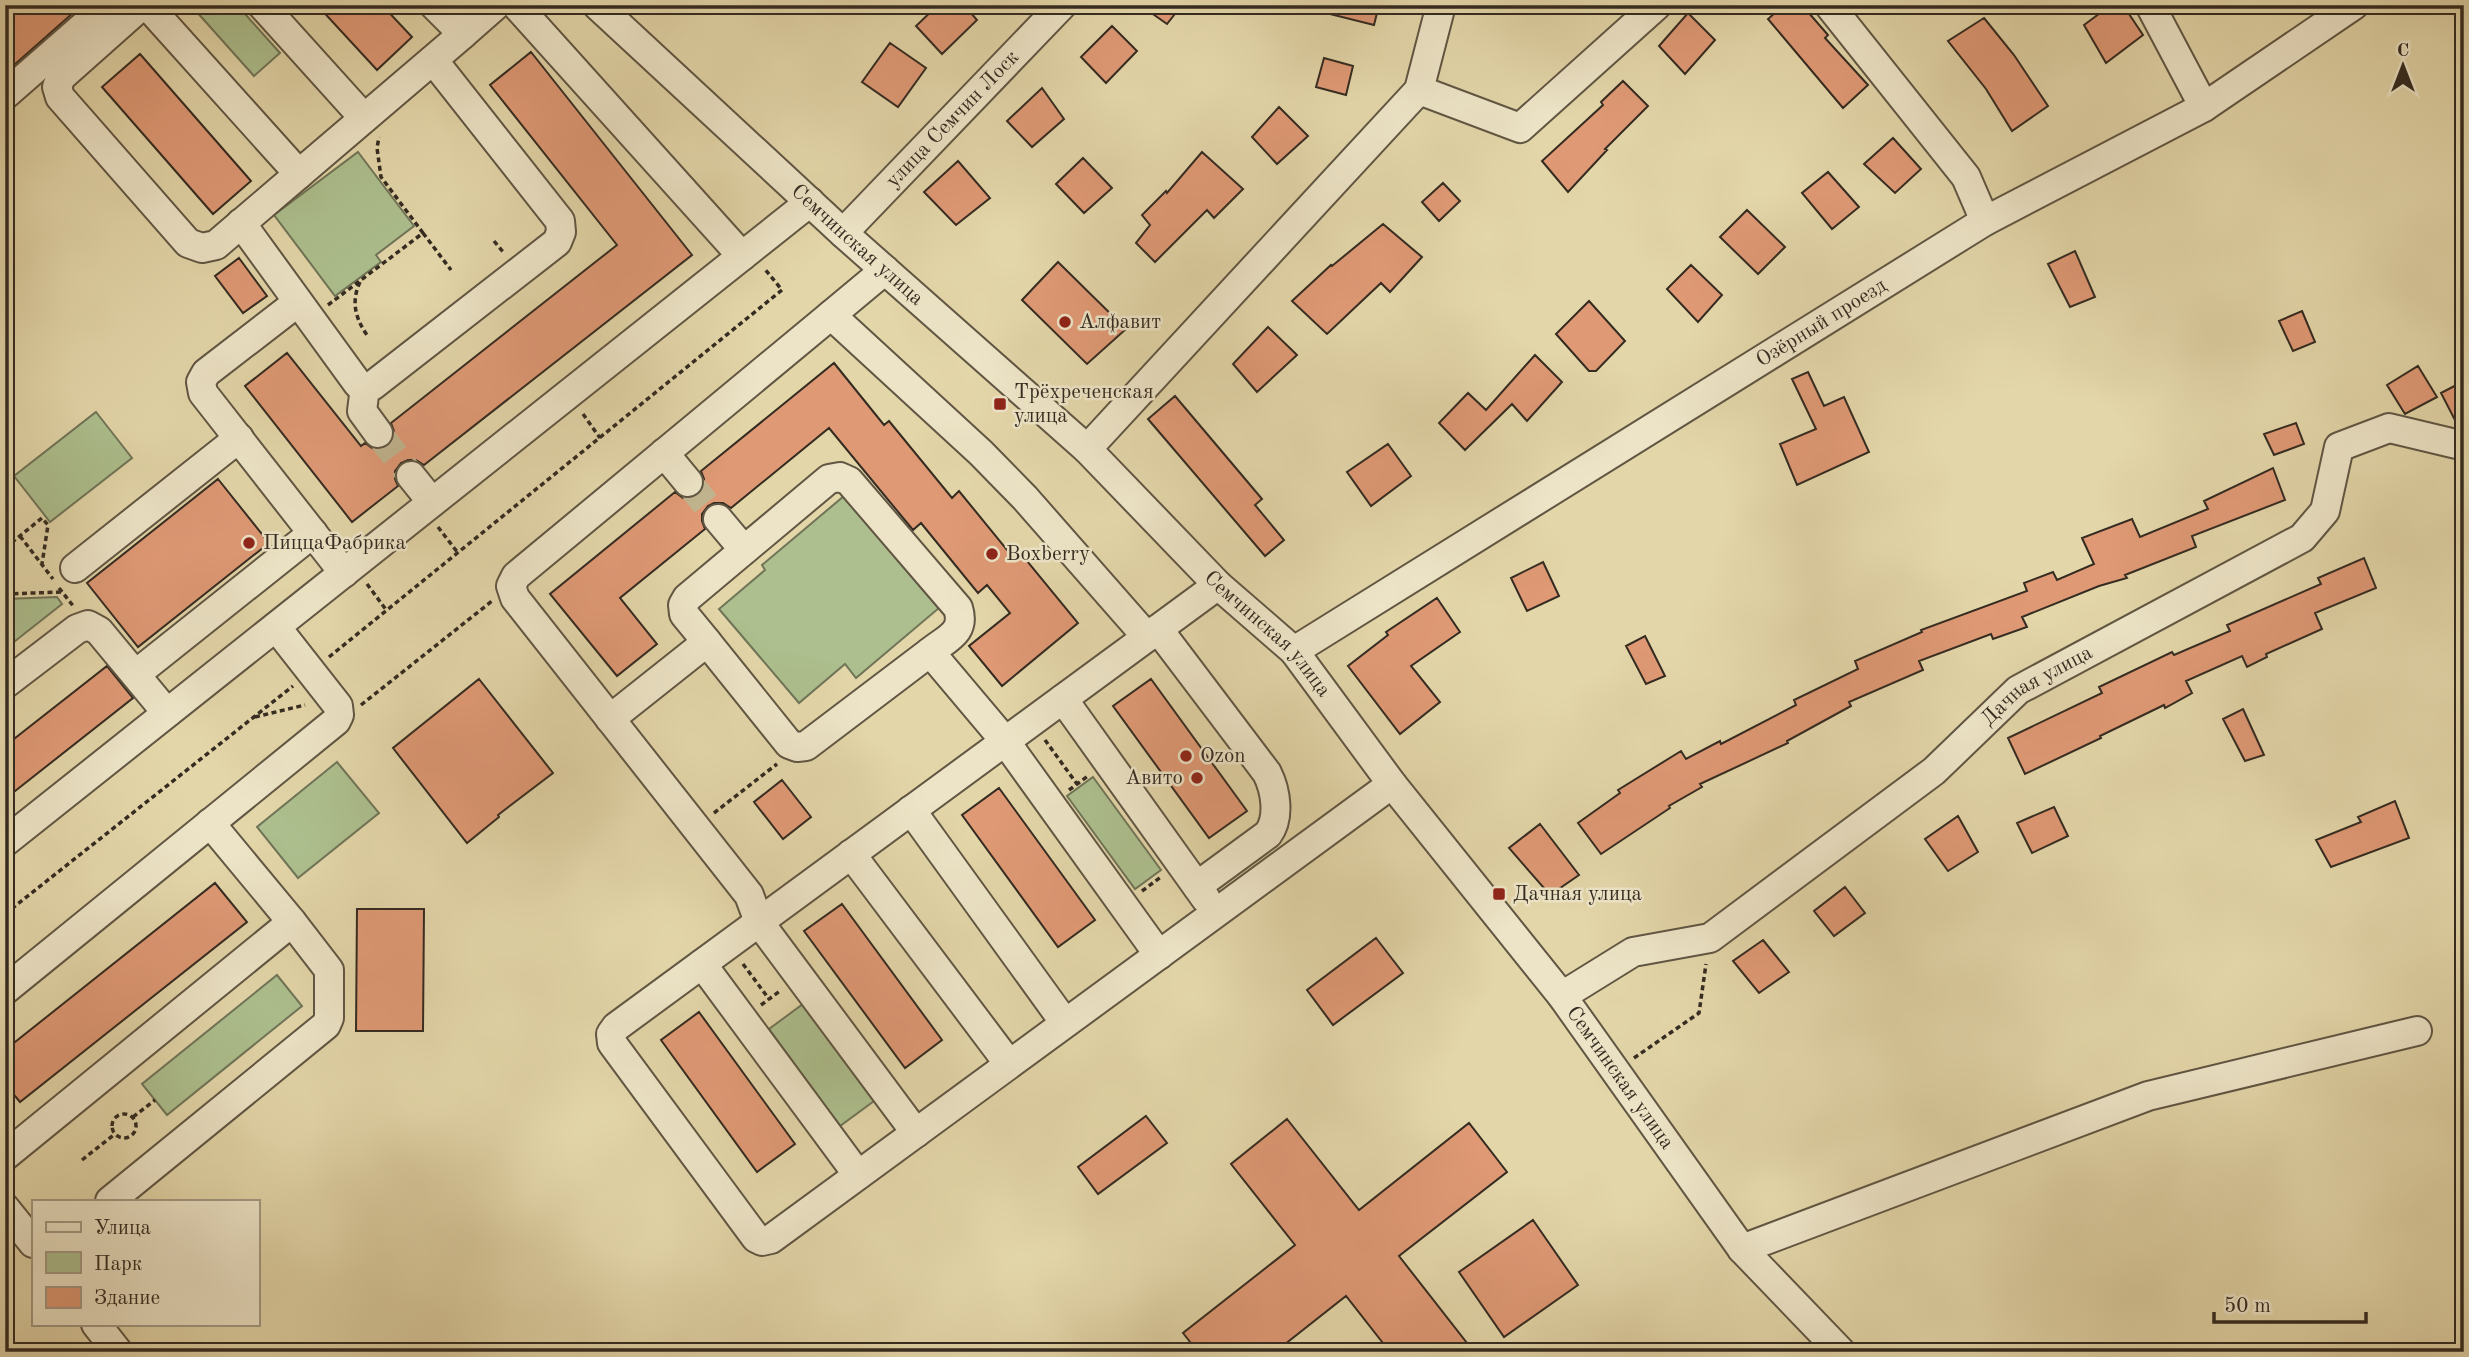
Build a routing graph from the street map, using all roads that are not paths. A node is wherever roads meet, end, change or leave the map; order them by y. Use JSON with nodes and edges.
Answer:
{"nodes":[{"id":1,"x":108,"y":5,"type":"edge"},
{"id":2,"x":142,"y":5,"type":"edge"},
{"id":3,"x":147,"y":5,"type":"edge"},
{"id":4,"x":262,"y":5,"type":"edge"},
{"id":5,"x":434,"y":5,"type":"edge"},
{"id":6,"x":496,"y":5,"type":"edge"},
{"id":7,"x":516,"y":5,"type":"edge"},
{"id":8,"x":597,"y":5,"type":"edge"},
{"id":9,"x":1062,"y":5,"type":"edge"},
{"id":10,"x":1441,"y":5,"type":"edge"},
{"id":11,"x":1657,"y":5,"type":"edge"},
{"id":12,"x":1829,"y":5,"type":"edge"},
{"id":13,"x":2150,"y":5,"type":"edge"},
{"id":14,"x":2354,"y":5,"type":"edge"},
{"id":15,"x":463,"y":34,"type":"junction"},
{"id":16,"x":433,"y":60,"type":"junction"},
{"id":17,"x":1419,"y":90,"type":"junction"},
{"id":18,"x":5,"y":95,"type":"edge"},
{"id":19,"x":2204,"y":107,"type":"junction"},
{"id":20,"x":371,"y":127,"type":"junction"},
{"id":21,"x":299,"y":174,"type":"junction"},
{"id":22,"x":810,"y":202,"type":"junction"},
{"id":23,"x":1985,"y":221,"type":"junction"},
{"id":24,"x":241,"y":223,"type":"junction"},
{"id":25,"x":843,"y":233,"type":"junction"},
{"id":26,"x":745,"y":253,"type":"junction"},
{"id":27,"x":886,"y":270,"type":"junction"},
{"id":28,"x":304,"y":310,"type":"junction"},
{"id":29,"x":831,"y":315,"type":"junction"},
{"id":30,"x":365,"y":387,"type":"junction"},
{"id":31,"x":377,"y":433,"type":"tunnel mouth"},
{"id":32,"x":239,"y":438,"type":"junction"},
{"id":33,"x":2464,"y":442,"type":"edge"},
{"id":34,"x":1087,"y":449,"type":"junction"},
{"id":35,"x":664,"y":453,"type":"junction"},
{"id":36,"x":411,"y":475,"type":"tunnel mouth"},
{"id":37,"x":688,"y":482,"type":"tunnel mouth"},
{"id":38,"x":428,"y":505,"type":"junction"},
{"id":39,"x":718,"y":519,"type":"tunnel mouth"},
{"id":40,"x":313,"y":533,"type":"junction"},
{"id":41,"x":744,"y":550,"type":"junction"},
{"id":42,"x":348,"y":569,"type":"junction"},
{"id":43,"x":69,"y":580,"type":"road end"},
{"id":44,"x":1218,"y":585,"type":"junction"},
{"id":45,"x":276,"y":627,"type":"junction"},
{"id":46,"x":1153,"y":633,"type":"junction"},
{"id":47,"x":707,"y":642,"type":"junction"},
{"id":48,"x":1294,"y":651,"type":"junction"},
{"id":49,"x":930,"y":652,"type":"junction"},
{"id":50,"x":136,"y":674,"type":"junction"},
{"id":51,"x":5,"y":684,"type":"edge"},
{"id":52,"x":1063,"y":699,"type":"junction"},
{"id":53,"x":167,"y":713,"type":"junction"},
{"id":54,"x":610,"y":719,"type":"junction"},
{"id":55,"x":1005,"y":741,"type":"junction"},
{"id":56,"x":1392,"y":783,"type":"junction"},
{"id":57,"x":911,"y":810,"type":"junction"},
{"id":58,"x":210,"y":823,"type":"junction"},
{"id":59,"x":5,"y":842,"type":"edge"},
{"id":60,"x":851,"y":854,"type":"junction"},
{"id":61,"x":1197,"y":886,"type":"junction"},
{"id":62,"x":1216,"y":913,"type":"junction"},
{"id":63,"x":292,"y":922,"type":"junction"},
{"id":64,"x":759,"y":922,"type":"junction"},
{"id":65,"x":1159,"y":955,"type":"junction"},
{"id":66,"x":702,"y":964,"type":"junction"},
{"id":67,"x":5,"y":990,"type":"edge"},
{"id":68,"x":1562,"y":996,"type":"junction"},
{"id":69,"x":1065,"y":1023,"type":"junction"},
{"id":70,"x":2417,"y":1031,"type":"dead end"},
{"id":71,"x":1009,"y":1065,"type":"junction"},
{"id":72,"x":916,"y":1133,"type":"junction"},
{"id":73,"x":10,"y":1141,"type":"edge"},
{"id":74,"x":858,"y":1175,"type":"junction"},
{"id":75,"x":111,"y":1200,"type":"edge"},
{"id":76,"x":5,"y":1208,"type":"edge"},
{"id":77,"x":32,"y":1241,"type":"edge"},
{"id":78,"x":1742,"y":1249,"type":"junction"},
{"id":79,"x":98,"y":1326,"type":"edge"},
{"id":80,"x":118,"y":1352,"type":"edge"},
{"id":81,"x":1841,"y":1352,"type":"edge"}],
"edges":[{"from":1,"to":18,"type":"street"},
{"from":2,"to":24,"type":"street"},
{"from":3,"to":21,"type":"street"},
{"from":4,"to":20,"type":"street"},
{"from":5,"to":15,"type":"street"},
{"from":6,"to":15,"type":"street"},
{"from":7,"to":26,"type":"street"},
{"from":8,"to":22,"type":"street","name":"Семчинская улица"},
{"from":9,"to":25,"type":"street","name":"улица Семчин Лоск"},
{"from":10,"to":17,"type":"street"},
{"from":11,"to":17,"type":"street"},
{"from":12,"to":23,"type":"street"},
{"from":13,"to":19,"type":"street"},
{"from":14,"to":19,"type":"street","name":"Озёрный проезд"},
{"from":15,"to":16,"type":"street"},
{"from":16,"to":20,"type":"street"},
{"from":16,"to":30,"type":"street"},
{"from":17,"to":34,"type":"street"},
{"from":19,"to":23,"type":"street","name":"Озёрный проезд"},
{"from":20,"to":21,"type":"street"},
{"from":21,"to":24,"type":"street"},
{"from":22,"to":25,"type":"street","name":"Семчинская улица"},
{"from":22,"to":26,"type":"street"},
{"from":23,"to":48,"type":"street","name":"Озёрный проезд"},
{"from":24,"to":28,"type":"street"},
{"from":25,"to":27,"type":"street","name":"Семчинская улица"},
{"from":26,"to":38,"type":"street"},
{"from":27,"to":29,"type":"street"},
{"from":27,"to":34,"type":"street","name":"Семчинская улица"},
{"from":28,"to":30,"type":"street"},
{"from":28,"to":32,"type":"street"},
{"from":29,"to":35,"type":"street"},
{"from":29,"to":46,"type":"street"},
{"from":30,"to":31,"type":"street"},
{"from":32,"to":40,"type":"street"},
{"from":32,"to":43,"type":"street"},
{"from":33,"to":68,"type":"street","name":"Дачная улица"},
{"from":34,"to":44,"type":"street","name":"Семчинская улица"},
{"from":35,"to":37,"type":"street"},
{"from":35,"to":54,"type":"street"},
{"from":36,"to":38,"type":"street"},
{"from":38,"to":42,"type":"street"},
{"from":39,"to":41,"type":"street"},
{"from":40,"to":42,"type":"street"},
{"from":40,"to":50,"type":"street"},
{"from":41,"to":47,"type":"street"},
{"from":41,"to":49,"type":"street"},
{"from":42,"to":45,"type":"street"},
{"from":44,"to":46,"type":"street"},
{"from":44,"to":48,"type":"street","name":"Семчинская улица"},
{"from":45,"to":53,"type":"street"},
{"from":45,"to":58,"type":"street"},
{"from":46,"to":52,"type":"street"},
{"from":46,"to":61,"type":"street"},
{"from":47,"to":49,"type":"street"},
{"from":47,"to":54,"type":"street"},
{"from":48,"to":56,"type":"street","name":"Семчинская улица"},
{"from":49,"to":55,"type":"street"},
{"from":50,"to":51,"type":"street"},
{"from":50,"to":53,"type":"street"},
{"from":52,"to":55,"type":"street"},
{"from":52,"to":61,"type":"street"},
{"from":53,"to":59,"type":"street"},
{"from":54,"to":64,"type":"street"},
{"from":55,"to":57,"type":"street"},
{"from":55,"to":65,"type":"street"},
{"from":56,"to":62,"type":"street"},
{"from":56,"to":68,"type":"street","name":"Семчинская улица"},
{"from":57,"to":60,"type":"street"},
{"from":57,"to":69,"type":"street"},
{"from":58,"to":63,"type":"street"},
{"from":58,"to":67,"type":"street"},
{"from":60,"to":64,"type":"street"},
{"from":60,"to":71,"type":"street"},
{"from":61,"to":62,"type":"street"},
{"from":62,"to":65,"type":"street"},
{"from":63,"to":73,"type":"street"},
{"from":63,"to":75,"type":"street"},
{"from":64,"to":66,"type":"street"},
{"from":64,"to":72,"type":"street"},
{"from":65,"to":69,"type":"street"},
{"from":66,"to":74,"type":"street"},
{"from":66,"to":74,"type":"street"},
{"from":68,"to":78,"type":"street","name":"Семчинская улица"},
{"from":69,"to":71,"type":"street"},
{"from":70,"to":78,"type":"street"},
{"from":71,"to":72,"type":"street"},
{"from":72,"to":74,"type":"street"},
{"from":76,"to":77,"type":"street"},
{"from":78,"to":81,"type":"street","name":"Семчинская улица"},
{"from":79,"to":80,"type":"street"}]}
